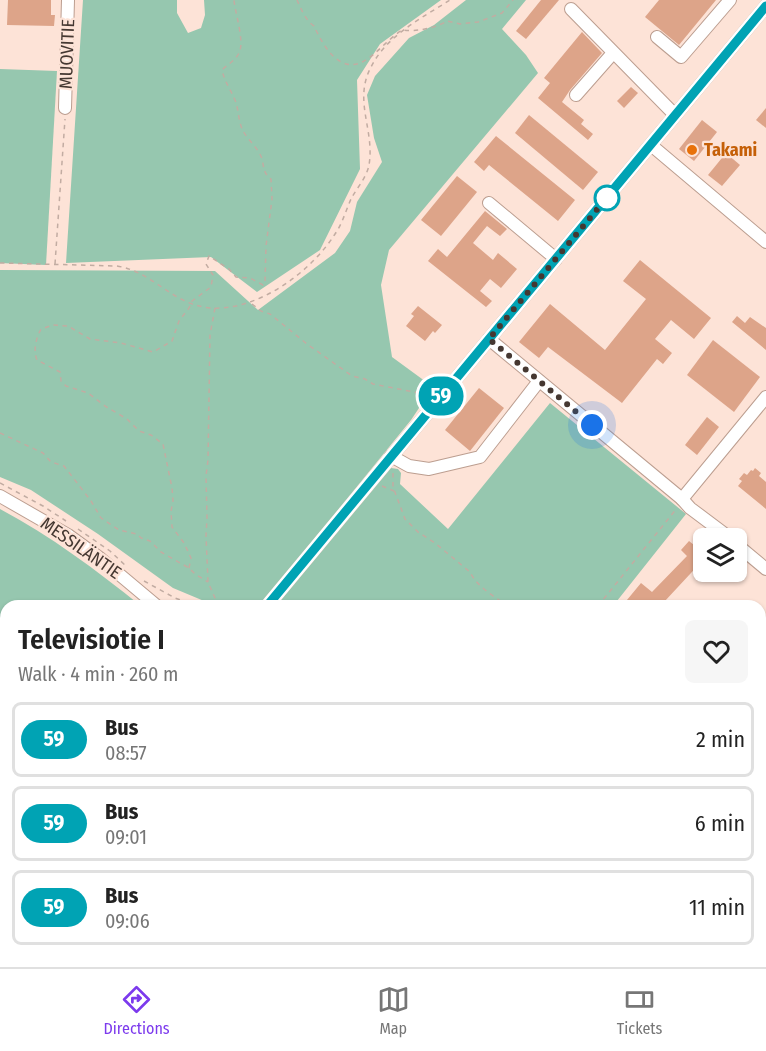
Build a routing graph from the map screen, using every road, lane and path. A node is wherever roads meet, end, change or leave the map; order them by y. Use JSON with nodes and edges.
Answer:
{"nodes":[{"id":1,"x":69,"y":0,"type":"edge"},
{"id":2,"x":234,"y":0,"type":"edge"},
{"id":3,"x":297,"y":0,"type":"edge"},
{"id":4,"x":450,"y":0,"type":"edge"},
{"id":5,"x":513,"y":0,"type":"edge"},
{"id":6,"x":730,"y":0,"type":"edge"},
{"id":7,"x":766,"y":6,"type":"edge"},
{"id":8,"x":571,"y":9,"type":"dead end"},
{"id":9,"x":404,"y":30,"type":"junction"},
{"id":10,"x":657,"y":37,"type":"dead end"},
{"id":11,"x":380,"y":52,"type":"junction"},
{"id":12,"x":614,"y":53,"type":"junction"},
{"id":13,"x":374,"y":54,"type":"junction"},
{"id":14,"x":576,"y":95,"type":"dead end"},
{"id":15,"x":65,"y":108,"type":"joint"},
{"id":16,"x":675,"y":115,"type":"junction"},
{"id":17,"x":651,"y":145,"type":"junction"},
{"id":18,"x":489,"y":203,"type":"dead end"},
{"id":19,"x":766,"y":242,"type":"edge"},
{"id":20,"x":556,"y":259,"type":"junction"},
{"id":21,"x":0,"y":263,"type":"edge"},
{"id":22,"x":55,"y":265,"type":"junction"},
{"id":23,"x":251,"y":303,"type":"junction"},
{"id":24,"x":190,"y":304,"type":"junction"},
{"id":25,"x":215,"y":308,"type":"junction"},
{"id":26,"x":489,"y":339,"type":"junction"},
{"id":27,"x":538,"y":381,"type":"junction"},
{"id":28,"x":766,"y":398,"type":"edge"},
{"id":29,"x":438,"y":400,"type":"junction"},
{"id":30,"x":0,"y":434,"type":"edge"},
{"id":31,"x":389,"y":459,"type":"junction"},
{"id":32,"x":370,"y":481,"type":"junction"},
{"id":33,"x":396,"y":491,"type":"junction"},
{"id":34,"x":0,"y":496,"type":"edge"},
{"id":35,"x":682,"y":499,"type":"junction"},
{"id":36,"x":717,"y":528,"type":"edge"},
{"id":37,"x":747,"y":553,"type":"edge"},
{"id":38,"x":189,"y":568,"type":"junction"},
{"id":39,"x":766,"y":569,"type":"edge"},
{"id":40,"x":208,"y":582,"type":"junction"},
{"id":41,"x":215,"y":598,"type":"edge"},
{"id":42,"x":150,"y":600,"type":"edge"},
{"id":43,"x":272,"y":600,"type":"edge"},
{"id":44,"x":497,"y":600,"type":"edge"},
{"id":45,"x":603,"y":600,"type":"edge"}],
"edges":[{"from":1,"to":15,"type":"street","name":"MUOVITIE"},
{"from":2,"to":24,"type":"path"},
{"from":3,"to":13,"type":"path"},
{"from":4,"to":9,"type":"path"},
{"from":5,"to":9,"type":"path"},
{"from":6,"to":10,"type":"street"},
{"from":7,"to":16,"type":"street"},
{"from":8,"to":12,"type":"street"},
{"from":9,"to":11,"type":"path"},
{"from":9,"to":13,"type":"path"},
{"from":11,"to":13,"type":"path"},
{"from":11,"to":23,"type":"path"},
{"from":12,"to":14,"type":"street"},
{"from":12,"to":16,"type":"street"},
{"from":15,"to":22,"type":"path"},
{"from":16,"to":17,"type":"street"},
{"from":17,"to":19,"type":"street"},
{"from":17,"to":20,"type":"street"},
{"from":18,"to":20,"type":"street"},
{"from":20,"to":26,"type":"street"},
{"from":21,"to":22,"type":"path"},
{"from":22,"to":24,"type":"path"},
{"from":23,"to":25,"type":"path"},
{"from":23,"to":29,"type":"path"},
{"from":24,"to":25,"type":"path"},
{"from":24,"to":38,"type":"path"},
{"from":25,"to":40,"type":"path"},
{"from":26,"to":27,"type":"street"},
{"from":26,"to":29,"type":"street"},
{"from":27,"to":31,"type":"street"},
{"from":27,"to":35,"type":"street"},
{"from":28,"to":35,"type":"street"},
{"from":29,"to":31,"type":"street"},
{"from":30,"to":38,"type":"path"},
{"from":31,"to":32,"type":"street"},
{"from":31,"to":33,"type":"path"},
{"from":32,"to":33,"type":"path"},
{"from":32,"to":43,"type":"street"},
{"from":33,"to":44,"type":"path"},
{"from":34,"to":42,"type":"street","name":"MESSILÄNTIE"},
{"from":35,"to":36,"type":"street"},
{"from":35,"to":45,"type":"path"},
{"from":37,"to":39,"type":"street"},
{"from":38,"to":40,"type":"path"},
{"from":40,"to":41,"type":"path"}]}
